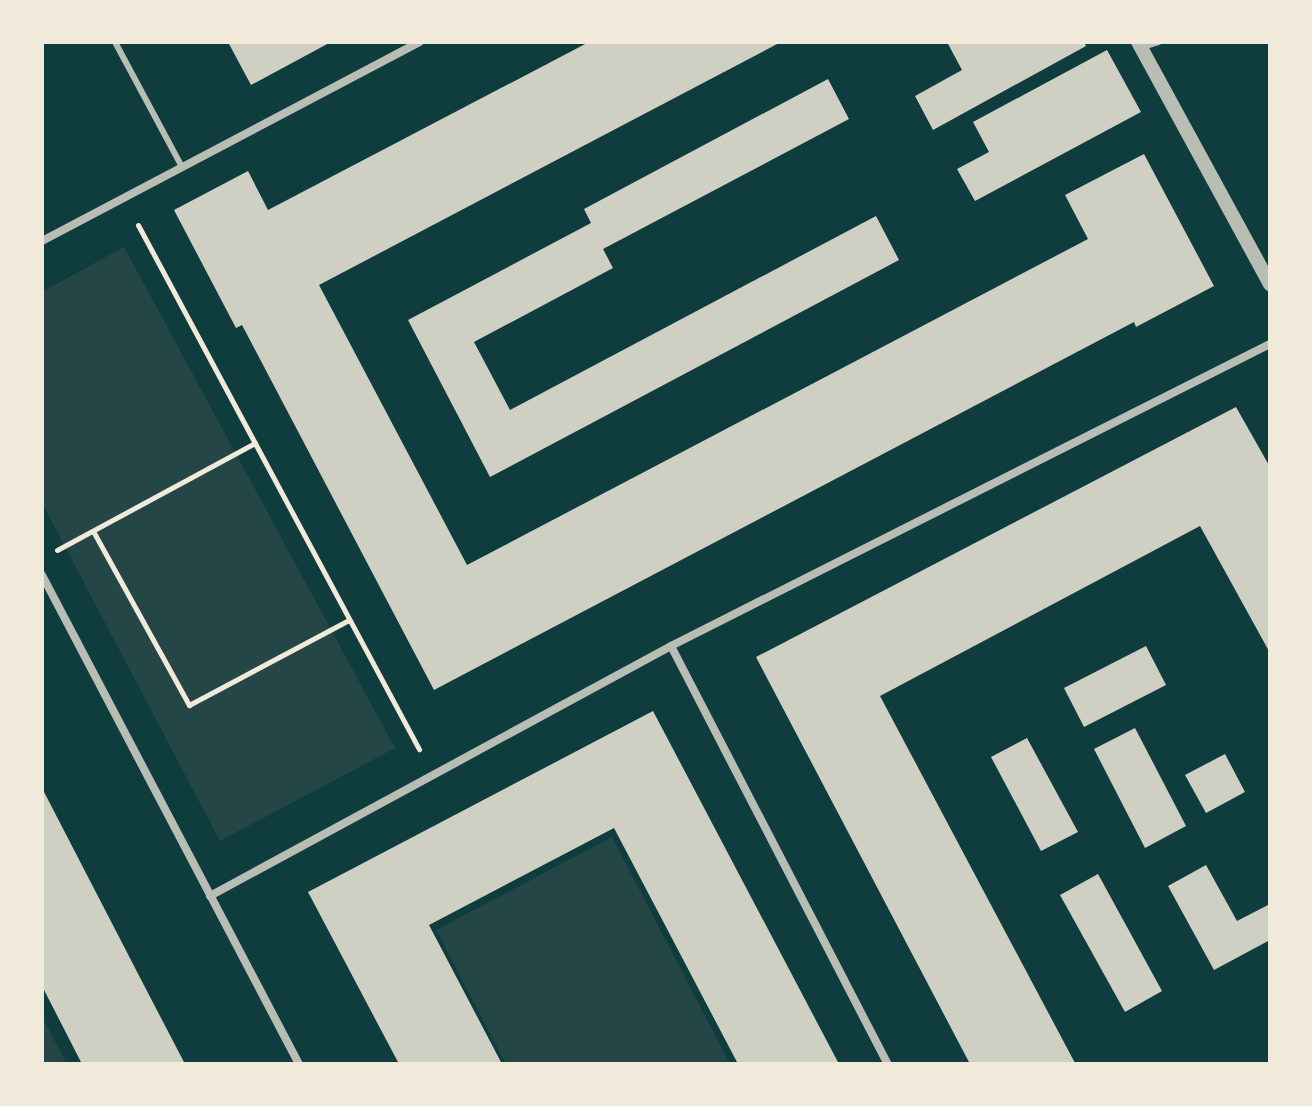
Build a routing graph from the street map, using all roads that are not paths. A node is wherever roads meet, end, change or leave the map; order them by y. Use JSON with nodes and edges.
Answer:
{"nodes":[{"id":1,"x":115,"y":42,"type":"edge"},
{"id":2,"x":420,"y":42,"type":"edge"},
{"id":3,"x":1158,"y":42,"type":"edge"},
{"id":4,"x":1140,"y":45,"type":"edge"},
{"id":5,"x":182,"y":167,"type":"junction"},
{"id":6,"x":42,"y":241,"type":"edge"},
{"id":7,"x":1270,"y":284,"type":"edge"},
{"id":8,"x":1270,"y":344,"type":"edge"},
{"id":9,"x":42,"y":575,"type":"edge"},
{"id":10,"x":671,"y":646,"type":"junction"},
{"id":11,"x":210,"y":896,"type":"junction"},
{"id":12,"x":299,"y":1064,"type":"edge"},
{"id":13,"x":888,"y":1064,"type":"edge"}],
"edges":[{"from":1,"to":5,"type":"lane"},
{"from":2,"to":5,"type":"street"},
{"from":3,"to":4,"type":"lane"},
{"from":4,"to":7,"type":"street"},
{"from":5,"to":6,"type":"street"},
{"from":8,"to":10,"type":"street"},
{"from":9,"to":11,"type":"street"},
{"from":10,"to":11,"type":"street"},
{"from":10,"to":13,"type":"street"},
{"from":11,"to":12,"type":"street"}]}
